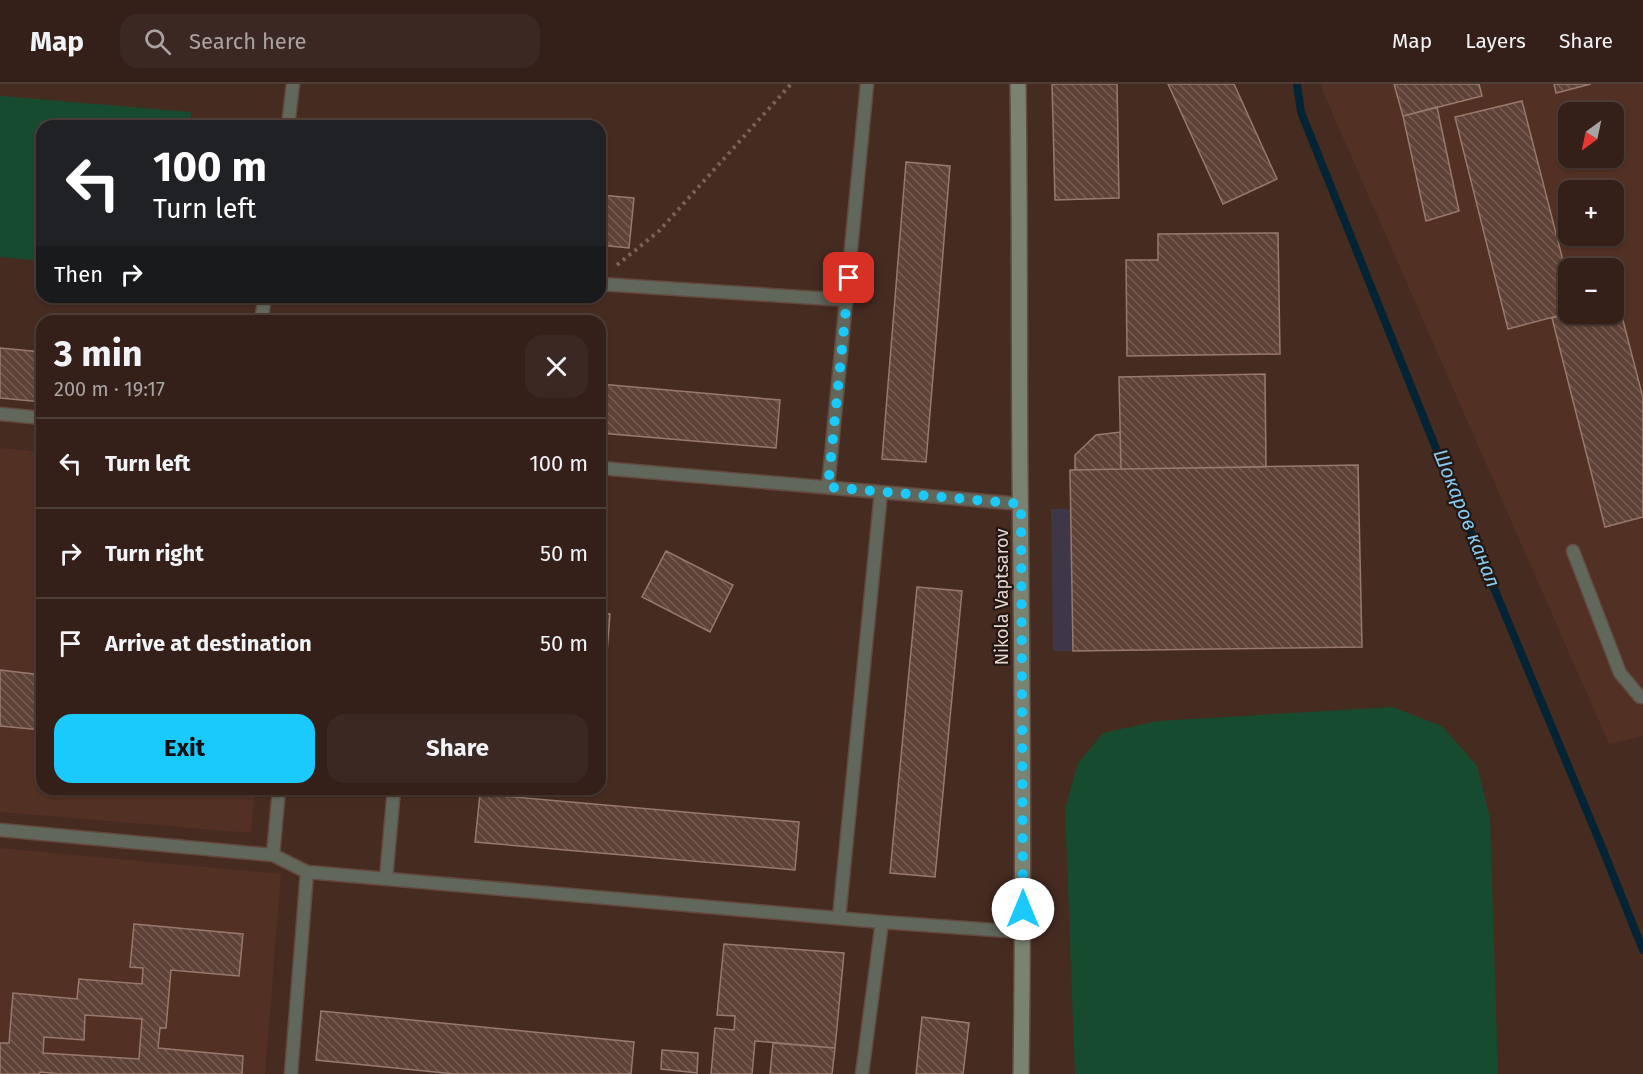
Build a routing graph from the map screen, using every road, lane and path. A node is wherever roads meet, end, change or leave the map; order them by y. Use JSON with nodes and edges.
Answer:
{"nodes":[{"id":1,"x":293,"y":84,"type":"edge"},
{"id":2,"x":791,"y":84,"type":"edge"},
{"id":3,"x":867,"y":84,"type":"edge"},
{"id":4,"x":1018,"y":84,"type":"edge"},
{"id":5,"x":289,"y":120,"type":"edge"},
{"id":6,"x":609,"y":272,"type":"dead end"},
{"id":7,"x":606,"y":284,"type":"edge"},
{"id":8,"x":847,"y":300,"type":"junction"},
{"id":9,"x":0,"y":414,"type":"edge"},
{"id":10,"x":36,"y":417,"type":"edge"},
{"id":11,"x":606,"y":468,"type":"edge"},
{"id":12,"x":828,"y":487,"type":"junction"},
{"id":13,"x":881,"y":492,"type":"junction"},
{"id":14,"x":1021,"y":504,"type":"junction"},
{"id":15,"x":1573,"y":551,"type":"dead end"},
{"id":16,"x":1643,"y":698,"type":"edge"},
{"id":17,"x":278,"y":795,"type":"edge"},
{"id":18,"x":393,"y":795,"type":"edge"},
{"id":19,"x":0,"y":830,"type":"edge"},
{"id":20,"x":273,"y":855,"type":"junction"},
{"id":21,"x":307,"y":872,"type":"junction"},
{"id":22,"x":386,"y":879,"type":"junction"},
{"id":23,"x":839,"y":918,"type":"junction"},
{"id":24,"x":882,"y":922,"type":"junction"},
{"id":25,"x":1023,"y":932,"type":"junction"},
{"id":26,"x":291,"y":1074,"type":"edge"},
{"id":27,"x":862,"y":1074,"type":"edge"},
{"id":28,"x":1022,"y":1074,"type":"edge"}],
"edges":[{"from":1,"to":5,"type":"lane"},
{"from":2,"to":6,"type":"path"},
{"from":3,"to":8,"type":"lane"},
{"from":4,"to":14,"type":"street","name":"Nikola Vaptsarov"},
{"from":7,"to":8,"type":"lane"},
{"from":8,"to":12,"type":"lane"},
{"from":9,"to":10,"type":"lane"},
{"from":11,"to":12,"type":"lane"},
{"from":12,"to":13,"type":"lane"},
{"from":13,"to":14,"type":"lane"},
{"from":13,"to":23,"type":"lane"},
{"from":14,"to":25,"type":"street","name":"Nikola Vaptsarov"},
{"from":15,"to":16,"type":"lane"},
{"from":17,"to":20,"type":"lane"},
{"from":18,"to":22,"type":"lane"},
{"from":19,"to":20,"type":"lane"},
{"from":20,"to":21,"type":"lane"},
{"from":21,"to":22,"type":"lane"},
{"from":21,"to":26,"type":"lane"},
{"from":22,"to":23,"type":"lane"},
{"from":23,"to":24,"type":"lane"},
{"from":24,"to":25,"type":"lane"},
{"from":24,"to":27,"type":"lane"},
{"from":25,"to":28,"type":"street","name":"Nikola Vaptsarov"}]}
